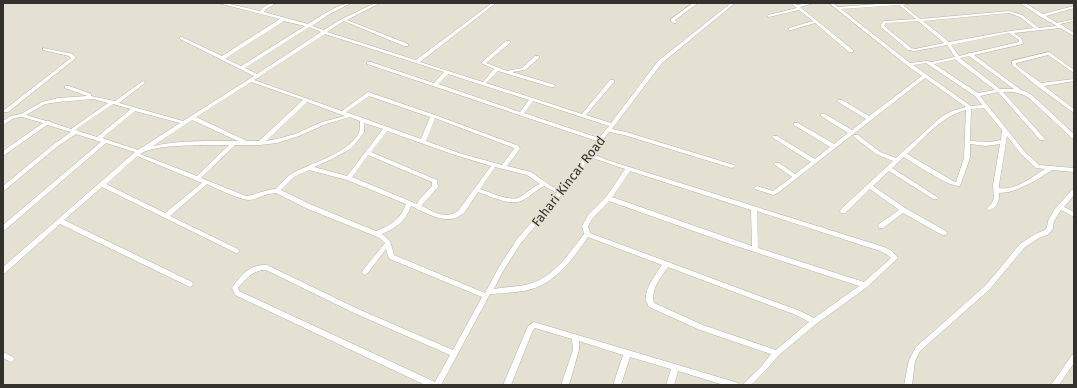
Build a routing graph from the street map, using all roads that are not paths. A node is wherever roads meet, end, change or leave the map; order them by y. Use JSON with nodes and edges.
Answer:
{"nodes":[{"id":1,"x":220,"y":3,"type":"edge"},
{"id":2,"x":274,"y":3,"type":"edge"},
{"id":3,"x":349,"y":3,"type":"edge"},
{"id":4,"x":378,"y":3,"type":"edge"},
{"id":5,"x":494,"y":3,"type":"edge"},
{"id":6,"x":696,"y":3,"type":"edge"},
{"id":7,"x":733,"y":3,"type":"edge"},
{"id":8,"x":812,"y":3,"type":"edge"},
{"id":9,"x":831,"y":3,"type":"edge"},
{"id":10,"x":899,"y":3,"type":"edge"},
{"id":11,"x":908,"y":3,"type":"edge"},
{"id":12,"x":1022,"y":3,"type":"edge"},
{"id":13,"x":796,"y":6,"type":"edge"},
{"id":14,"x":1074,"y":7,"type":"edge"},
{"id":15,"x":837,"y":8,"type":"junction"},
{"id":16,"x":261,"y":13,"type":"junction"},
{"id":17,"x":769,"y":16,"type":"dead end"},
{"id":18,"x":1042,"y":16,"type":"junction"},
{"id":19,"x":284,"y":19,"type":"junction"},
{"id":20,"x":344,"y":20,"type":"junction"},
{"id":21,"x":920,"y":20,"type":"junction"},
{"id":22,"x":1074,"y":20,"type":"edge"},
{"id":23,"x":675,"y":22,"type":"dead end"},
{"id":24,"x":815,"y":22,"type":"junction"},
{"id":25,"x":1057,"y":25,"type":"junction"},
{"id":26,"x":310,"y":26,"type":"junction"},
{"id":27,"x":790,"y":29,"type":"dead end"},
{"id":28,"x":1038,"y":29,"type":"junction"},
{"id":29,"x":324,"y":32,"type":"junction"},
{"id":30,"x":1010,"y":32,"type":"junction"},
{"id":31,"x":1074,"y":35,"type":"edge"},
{"id":32,"x":181,"y":38,"type":"dead end"},
{"id":33,"x":508,"y":42,"type":"dead end"},
{"id":34,"x":948,"y":44,"type":"junction"},
{"id":35,"x":406,"y":45,"type":"dead end"},
{"id":36,"x":45,"y":50,"type":"dead end"},
{"id":37,"x":851,"y":51,"type":"dead end"},
{"id":38,"x":969,"y":54,"type":"junction"},
{"id":39,"x":537,"y":57,"type":"dead end"},
{"id":40,"x":957,"y":57,"type":"junction"},
{"id":41,"x":224,"y":59,"type":"junction"},
{"id":42,"x":369,"y":62,"type":"dead end"},
{"id":43,"x":417,"y":62,"type":"junction"},
{"id":44,"x":930,"y":64,"type":"junction"},
{"id":45,"x":911,"y":66,"type":"junction"},
{"id":46,"x":242,"y":68,"type":"junction"},
{"id":47,"x":497,"y":69,"type":"junction"},
{"id":48,"x":505,"y":71,"type":"junction"},
{"id":49,"x":447,"y":72,"type":"junction"},
{"id":50,"x":1074,"y":72,"type":"edge"},
{"id":51,"x":258,"y":76,"type":"junction"},
{"id":52,"x":924,"y":76,"type":"junction"},
{"id":53,"x":251,"y":80,"type":"junction"},
{"id":54,"x":1074,"y":80,"type":"edge"},
{"id":55,"x":612,"y":81,"type":"dead end"},
{"id":56,"x":143,"y":82,"type":"dead end"},
{"id":57,"x":484,"y":83,"type":"junction"},
{"id":58,"x":435,"y":85,"type":"junction"},
{"id":59,"x":1039,"y":85,"type":"junction"},
{"id":60,"x":553,"y":86,"type":"dead end"},
{"id":61,"x":67,"y":87,"type":"dead end"},
{"id":62,"x":1000,"y":91,"type":"junction"},
{"id":63,"x":1019,"y":91,"type":"junction"},
{"id":64,"x":977,"y":95,"type":"junction"},
{"id":65,"x":93,"y":97,"type":"junction"},
{"id":66,"x":532,"y":99,"type":"junction"},
{"id":67,"x":306,"y":100,"type":"junction"},
{"id":68,"x":840,"y":101,"type":"dead end"},
{"id":69,"x":115,"y":103,"type":"junction"},
{"id":70,"x":985,"y":106,"type":"junction"},
{"id":71,"x":969,"y":107,"type":"junction"},
{"id":72,"x":134,"y":109,"type":"junction"},
{"id":73,"x":5,"y":111,"type":"edge"},
{"id":74,"x":1074,"y":111,"type":"edge"},
{"id":75,"x":342,"y":113,"type":"junction"},
{"id":76,"x":521,"y":114,"type":"junction"},
{"id":77,"x":20,"y":115,"type":"junction"},
{"id":78,"x":823,"y":115,"type":"dead end"},
{"id":79,"x":349,"y":116,"type":"junction"},
{"id":80,"x":434,"y":116,"type":"junction"},
{"id":81,"x":583,"y":116,"type":"junction"},
{"id":82,"x":193,"y":118,"type":"junction"},
{"id":83,"x":869,"y":118,"type":"junction"},
{"id":84,"x":362,"y":120,"type":"junction"},
{"id":85,"x":48,"y":122,"type":"junction"},
{"id":86,"x":3,"y":123,"type":"edge"},
{"id":87,"x":184,"y":123,"type":"junction"},
{"id":88,"x":796,"y":124,"type":"dead end"},
{"id":89,"x":610,"y":127,"type":"junction"},
{"id":90,"x":386,"y":129,"type":"junction"},
{"id":91,"x":1005,"y":130,"type":"junction"},
{"id":92,"x":74,"y":131,"type":"junction"},
{"id":93,"x":851,"y":132,"type":"junction"},
{"id":94,"x":1072,"y":132,"type":"edge"},
{"id":95,"x":856,"y":136,"type":"dead end"},
{"id":96,"x":775,"y":137,"type":"dead end"},
{"id":97,"x":1074,"y":137,"type":"edge"},
{"id":98,"x":98,"y":139,"type":"junction"},
{"id":99,"x":1042,"y":139,"type":"dead end"},
{"id":100,"x":600,"y":140,"type":"junction"},
{"id":101,"x":1003,"y":140,"type":"junction"},
{"id":102,"x":105,"y":142,"type":"junction"},
{"id":103,"x":423,"y":142,"type":"junction"},
{"id":104,"x":968,"y":142,"type":"junction"},
{"id":105,"x":234,"y":144,"type":"junction"},
{"id":106,"x":248,"y":144,"type":"junction"},
{"id":107,"x":260,"y":144,"type":"junction"},
{"id":108,"x":833,"y":146,"type":"junction"},
{"id":109,"x":139,"y":152,"type":"junction"},
{"id":110,"x":368,"y":153,"type":"junction"},
{"id":111,"x":3,"y":154,"type":"edge"},
{"id":112,"x":589,"y":155,"type":"junction"},
{"id":113,"x":904,"y":155,"type":"junction"},
{"id":114,"x":814,"y":161,"type":"junction"},
{"id":115,"x":898,"y":161,"type":"junction"},
{"id":116,"x":777,"y":164,"type":"dead end"},
{"id":117,"x":494,"y":165,"type":"junction"},
{"id":118,"x":732,"y":166,"type":"dead end"},
{"id":119,"x":503,"y":167,"type":"junction"},
{"id":120,"x":310,"y":168,"type":"junction"},
{"id":121,"x":629,"y":168,"type":"junction"},
{"id":122,"x":889,"y":169,"type":"junction"},
{"id":123,"x":1050,"y":169,"type":"junction"},
{"id":124,"x":1074,"y":170,"type":"edge"},
{"id":125,"x":795,"y":176,"type":"junction"},
{"id":126,"x":348,"y":178,"type":"junction"},
{"id":127,"x":197,"y":179,"type":"junction"},
{"id":128,"x":206,"y":182,"type":"junction"},
{"id":129,"x":102,"y":184,"type":"junction"},
{"id":130,"x":545,"y":184,"type":"junction"},
{"id":131,"x":869,"y":186,"type":"junction"},
{"id":132,"x":757,"y":188,"type":"dead end"},
{"id":133,"x":3,"y":189,"type":"edge"},
{"id":134,"x":476,"y":190,"type":"junction"},
{"id":135,"x":996,"y":190,"type":"junction"},
{"id":136,"x":277,"y":191,"type":"junction"},
{"id":137,"x":1074,"y":191,"type":"edge"},
{"id":138,"x":561,"y":192,"type":"junction"},
{"id":139,"x":608,"y":198,"type":"junction"},
{"id":140,"x":935,"y":198,"type":"dead end"},
{"id":141,"x":409,"y":204,"type":"junction"},
{"id":142,"x":1060,"y":207,"type":"junction"},
{"id":143,"x":419,"y":208,"type":"junction"},
{"id":144,"x":990,"y":208,"type":"dead end"},
{"id":145,"x":754,"y":209,"type":"junction"},
{"id":146,"x":903,"y":210,"type":"junction"},
{"id":147,"x":843,"y":211,"type":"dead end"},
{"id":148,"x":1074,"y":215,"type":"edge"},
{"id":149,"x":166,"y":216,"type":"junction"},
{"id":150,"x":60,"y":221,"type":"junction"},
{"id":151,"x":881,"y":226,"type":"dead end"},
{"id":152,"x":3,"y":228,"type":"edge"},
{"id":153,"x":944,"y":233,"type":"dead end"},
{"id":154,"x":376,"y":234,"type":"junction"},
{"id":155,"x":587,"y":234,"type":"junction"},
{"id":156,"x":388,"y":243,"type":"junction"},
{"id":157,"x":755,"y":249,"type":"junction"},
{"id":158,"x":236,"y":251,"type":"dead end"},
{"id":159,"x":666,"y":264,"type":"junction"},
{"id":160,"x":3,"y":271,"type":"edge"},
{"id":161,"x":365,"y":272,"type":"dead end"},
{"id":162,"x":190,"y":284,"type":"dead end"},
{"id":163,"x":865,"y":285,"type":"junction"},
{"id":164,"x":487,"y":294,"type":"junction"},
{"id":165,"x":814,"y":322,"type":"junction"},
{"id":166,"x":574,"y":338,"type":"junction"},
{"id":167,"x":777,"y":353,"type":"junction"},
{"id":168,"x":453,"y":354,"type":"junction"},
{"id":169,"x":627,"y":354,"type":"junction"},
{"id":170,"x":3,"y":355,"type":"edge"},
{"id":171,"x":1074,"y":357,"type":"edge"},
{"id":172,"x":11,"y":359,"type":"dead end"},
{"id":173,"x":675,"y":368,"type":"junction"},
{"id":174,"x":433,"y":385,"type":"edge"},
{"id":175,"x":437,"y":385,"type":"edge"},
{"id":176,"x":507,"y":385,"type":"edge"},
{"id":177,"x":565,"y":385,"type":"edge"},
{"id":178,"x":617,"y":385,"type":"edge"},
{"id":179,"x":670,"y":385,"type":"edge"},
{"id":180,"x":735,"y":385,"type":"edge"},
{"id":181,"x":746,"y":385,"type":"edge"},
{"id":182,"x":908,"y":385,"type":"edge"},
{"id":183,"x":1055,"y":385,"type":"edge"}],
"edges":[{"from":1,"to":16,"type":"street"},
{"from":2,"to":16,"type":"street"},
{"from":3,"to":26,"type":"street"},
{"from":4,"to":20,"type":"street"},
{"from":5,"to":43,"type":"street"},
{"from":6,"to":23,"type":"street"},
{"from":7,"to":89,"type":"street","name":"Fahari Kincar Road"},
{"from":8,"to":13,"type":"street"},
{"from":9,"to":15,"type":"street"},
{"from":10,"to":11,"type":"street"},
{"from":10,"to":15,"type":"street"},
{"from":10,"to":21,"type":"street"},
{"from":12,"to":18,"type":"street"},
{"from":13,"to":17,"type":"street"},
{"from":13,"to":24,"type":"street"},
{"from":14,"to":18,"type":"street"},
{"from":15,"to":45,"type":"street"},
{"from":16,"to":19,"type":"street"},
{"from":18,"to":25,"type":"street"},
{"from":19,"to":26,"type":"street"},
{"from":19,"to":41,"type":"street"},
{"from":20,"to":29,"type":"street"},
{"from":20,"to":35,"type":"street"},
{"from":21,"to":28,"type":"street"},
{"from":21,"to":34,"type":"street"},
{"from":21,"to":34,"type":"street"},
{"from":22,"to":25,"type":"street"},
{"from":24,"to":27,"type":"street"},
{"from":24,"to":37,"type":"street"},
{"from":25,"to":28,"type":"street"},
{"from":25,"to":31,"type":"street"},
{"from":26,"to":29,"type":"street"},
{"from":26,"to":46,"type":"street"},
{"from":28,"to":30,"type":"street"},
{"from":29,"to":43,"type":"street"},
{"from":29,"to":51,"type":"street"},
{"from":30,"to":34,"type":"street"},
{"from":30,"to":38,"type":"street"},
{"from":32,"to":41,"type":"street"},
{"from":33,"to":47,"type":"street"},
{"from":34,"to":40,"type":"street"},
{"from":36,"to":73,"type":"street"},
{"from":38,"to":40,"type":"street"},
{"from":38,"to":63,"type":"street"},
{"from":39,"to":48,"type":"street"},
{"from":40,"to":44,"type":"street"},
{"from":40,"to":62,"type":"street"},
{"from":41,"to":46,"type":"street"},
{"from":42,"to":58,"type":"street"},
{"from":43,"to":49,"type":"street"},
{"from":44,"to":45,"type":"street"},
{"from":44,"to":64,"type":"street"},
{"from":45,"to":52,"type":"street"},
{"from":46,"to":51,"type":"street"},
{"from":47,"to":48,"type":"street"},
{"from":47,"to":57,"type":"street"},
{"from":48,"to":60,"type":"street"},
{"from":49,"to":57,"type":"street"},
{"from":49,"to":58,"type":"street"},
{"from":50,"to":59,"type":"street"},
{"from":51,"to":53,"type":"street"},
{"from":52,"to":71,"type":"street"},
{"from":52,"to":83,"type":"street"},
{"from":53,"to":67,"type":"street"},
{"from":53,"to":82,"type":"street"},
{"from":54,"to":59,"type":"street"},
{"from":55,"to":81,"type":"street"},
{"from":56,"to":69,"type":"street"},
{"from":57,"to":66,"type":"street"},
{"from":58,"to":76,"type":"street"},
{"from":59,"to":74,"type":"street"},
{"from":61,"to":65,"type":"street"},
{"from":62,"to":63,"type":"street"},
{"from":62,"to":64,"type":"street"},
{"from":62,"to":99,"type":"street"},
{"from":63,"to":94,"type":"street"},
{"from":64,"to":70,"type":"street"},
{"from":65,"to":69,"type":"street"},
{"from":65,"to":77,"type":"street"},
{"from":66,"to":76,"type":"street"},
{"from":66,"to":81,"type":"street"},
{"from":67,"to":75,"type":"street"},
{"from":67,"to":107,"type":"street"},
{"from":68,"to":83,"type":"street"},
{"from":69,"to":72,"type":"street"},
{"from":69,"to":92,"type":"street"},
{"from":70,"to":71,"type":"street"},
{"from":70,"to":91,"type":"street"},
{"from":71,"to":104,"type":"street"},
{"from":71,"to":113,"type":"street"},
{"from":72,"to":87,"type":"street"},
{"from":72,"to":98,"type":"street"},
{"from":73,"to":77,"type":"street"},
{"from":75,"to":79,"type":"street"},
{"from":75,"to":80,"type":"street"},
{"from":76,"to":100,"type":"street"},
{"from":77,"to":85,"type":"street"},
{"from":77,"to":86,"type":"street"},
{"from":78,"to":93,"type":"street"},
{"from":79,"to":84,"type":"street"},
{"from":79,"to":107,"type":"street"},
{"from":80,"to":103,"type":"street"},
{"from":80,"to":119,"type":"street"},
{"from":81,"to":89,"type":"street"},
{"from":82,"to":87,"type":"street"},
{"from":82,"to":106,"type":"street"},
{"from":83,"to":93,"type":"street"},
{"from":84,"to":90,"type":"street"},
{"from":84,"to":120,"type":"street"},
{"from":85,"to":92,"type":"street"},
{"from":85,"to":111,"type":"street"},
{"from":87,"to":109,"type":"street"},
{"from":88,"to":108,"type":"street"},
{"from":89,"to":100,"type":"street","name":"Fahari Kincar Road"},
{"from":89,"to":118,"type":"street"},
{"from":90,"to":103,"type":"street"},
{"from":90,"to":110,"type":"street"},
{"from":91,"to":101,"type":"street"},
{"from":91,"to":123,"type":"street"},
{"from":92,"to":98,"type":"street"},
{"from":92,"to":133,"type":"street"},
{"from":93,"to":108,"type":"street"},
{"from":94,"to":97,"type":"street"},
{"from":95,"to":115,"type":"street"},
{"from":96,"to":114,"type":"street"},
{"from":98,"to":102,"type":"street"},
{"from":100,"to":112,"type":"street","name":"Fahari Kincar Road"},
{"from":101,"to":104,"type":"street"},
{"from":101,"to":135,"type":"street"},
{"from":102,"to":109,"type":"street"},
{"from":102,"to":152,"type":"street"},
{"from":103,"to":117,"type":"street"},
{"from":104,"to":113,"type":"street"},
{"from":105,"to":106,"type":"street"},
{"from":105,"to":109,"type":"street"},
{"from":105,"to":127,"type":"street"},
{"from":106,"to":107,"type":"street"},
{"from":108,"to":114,"type":"street"},
{"from":109,"to":127,"type":"street"},
{"from":109,"to":129,"type":"street"},
{"from":110,"to":126,"type":"street"},
{"from":110,"to":143,"type":"street"},
{"from":112,"to":121,"type":"street"},
{"from":112,"to":138,"type":"street","name":"Fahari Kincar Road"},
{"from":113,"to":115,"type":"street"},
{"from":114,"to":125,"type":"street"},
{"from":115,"to":122,"type":"street"},
{"from":116,"to":125,"type":"street"},
{"from":117,"to":119,"type":"street"},
{"from":117,"to":134,"type":"street"},
{"from":119,"to":130,"type":"street"},
{"from":120,"to":126,"type":"street"},
{"from":120,"to":136,"type":"street"},
{"from":121,"to":139,"type":"street"},
{"from":121,"to":145,"type":"street"},
{"from":122,"to":131,"type":"street"},
{"from":122,"to":140,"type":"street"},
{"from":123,"to":124,"type":"street"},
{"from":123,"to":135,"type":"street"},
{"from":125,"to":132,"type":"street"},
{"from":126,"to":141,"type":"street"},
{"from":127,"to":128,"type":"street"},
{"from":128,"to":136,"type":"street"},
{"from":128,"to":149,"type":"street"},
{"from":129,"to":149,"type":"street"},
{"from":129,"to":150,"type":"street"},
{"from":130,"to":134,"type":"street"},
{"from":130,"to":138,"type":"street"},
{"from":131,"to":146,"type":"street"},
{"from":131,"to":147,"type":"street"},
{"from":134,"to":143,"type":"street"},
{"from":135,"to":144,"type":"street"},
{"from":136,"to":154,"type":"street"},
{"from":137,"to":142,"type":"street"},
{"from":138,"to":164,"type":"street","name":"Fahari Kincar Road"},
{"from":139,"to":155,"type":"street"},
{"from":139,"to":157,"type":"street"},
{"from":141,"to":143,"type":"street"},
{"from":141,"to":154,"type":"street"},
{"from":142,"to":148,"type":"street"},
{"from":142,"to":182,"type":"street"},
{"from":145,"to":157,"type":"street"},
{"from":145,"to":163,"type":"street"},
{"from":146,"to":151,"type":"street"},
{"from":146,"to":153,"type":"street"},
{"from":149,"to":158,"type":"street"},
{"from":150,"to":160,"type":"street"},
{"from":150,"to":162,"type":"street"},
{"from":154,"to":156,"type":"street"},
{"from":155,"to":159,"type":"street"},
{"from":155,"to":164,"type":"street"},
{"from":156,"to":161,"type":"street"},
{"from":156,"to":164,"type":"street"},
{"from":157,"to":163,"type":"street"},
{"from":159,"to":165,"type":"street"},
{"from":159,"to":167,"type":"street"},
{"from":163,"to":165,"type":"street"},
{"from":164,"to":168,"type":"street","name":"Fahari Kincar Road"},
{"from":165,"to":167,"type":"street"},
{"from":166,"to":169,"type":"street"},
{"from":166,"to":176,"type":"street"},
{"from":166,"to":177,"type":"street"},
{"from":167,"to":181,"type":"street"},
{"from":168,"to":174,"type":"street"},
{"from":168,"to":175,"type":"street","name":"Fahari Kincar Road"},
{"from":169,"to":173,"type":"street"},
{"from":169,"to":178,"type":"street"},
{"from":170,"to":172,"type":"street"},
{"from":171,"to":183,"type":"street"},
{"from":173,"to":179,"type":"street"},
{"from":173,"to":180,"type":"street"}]}
